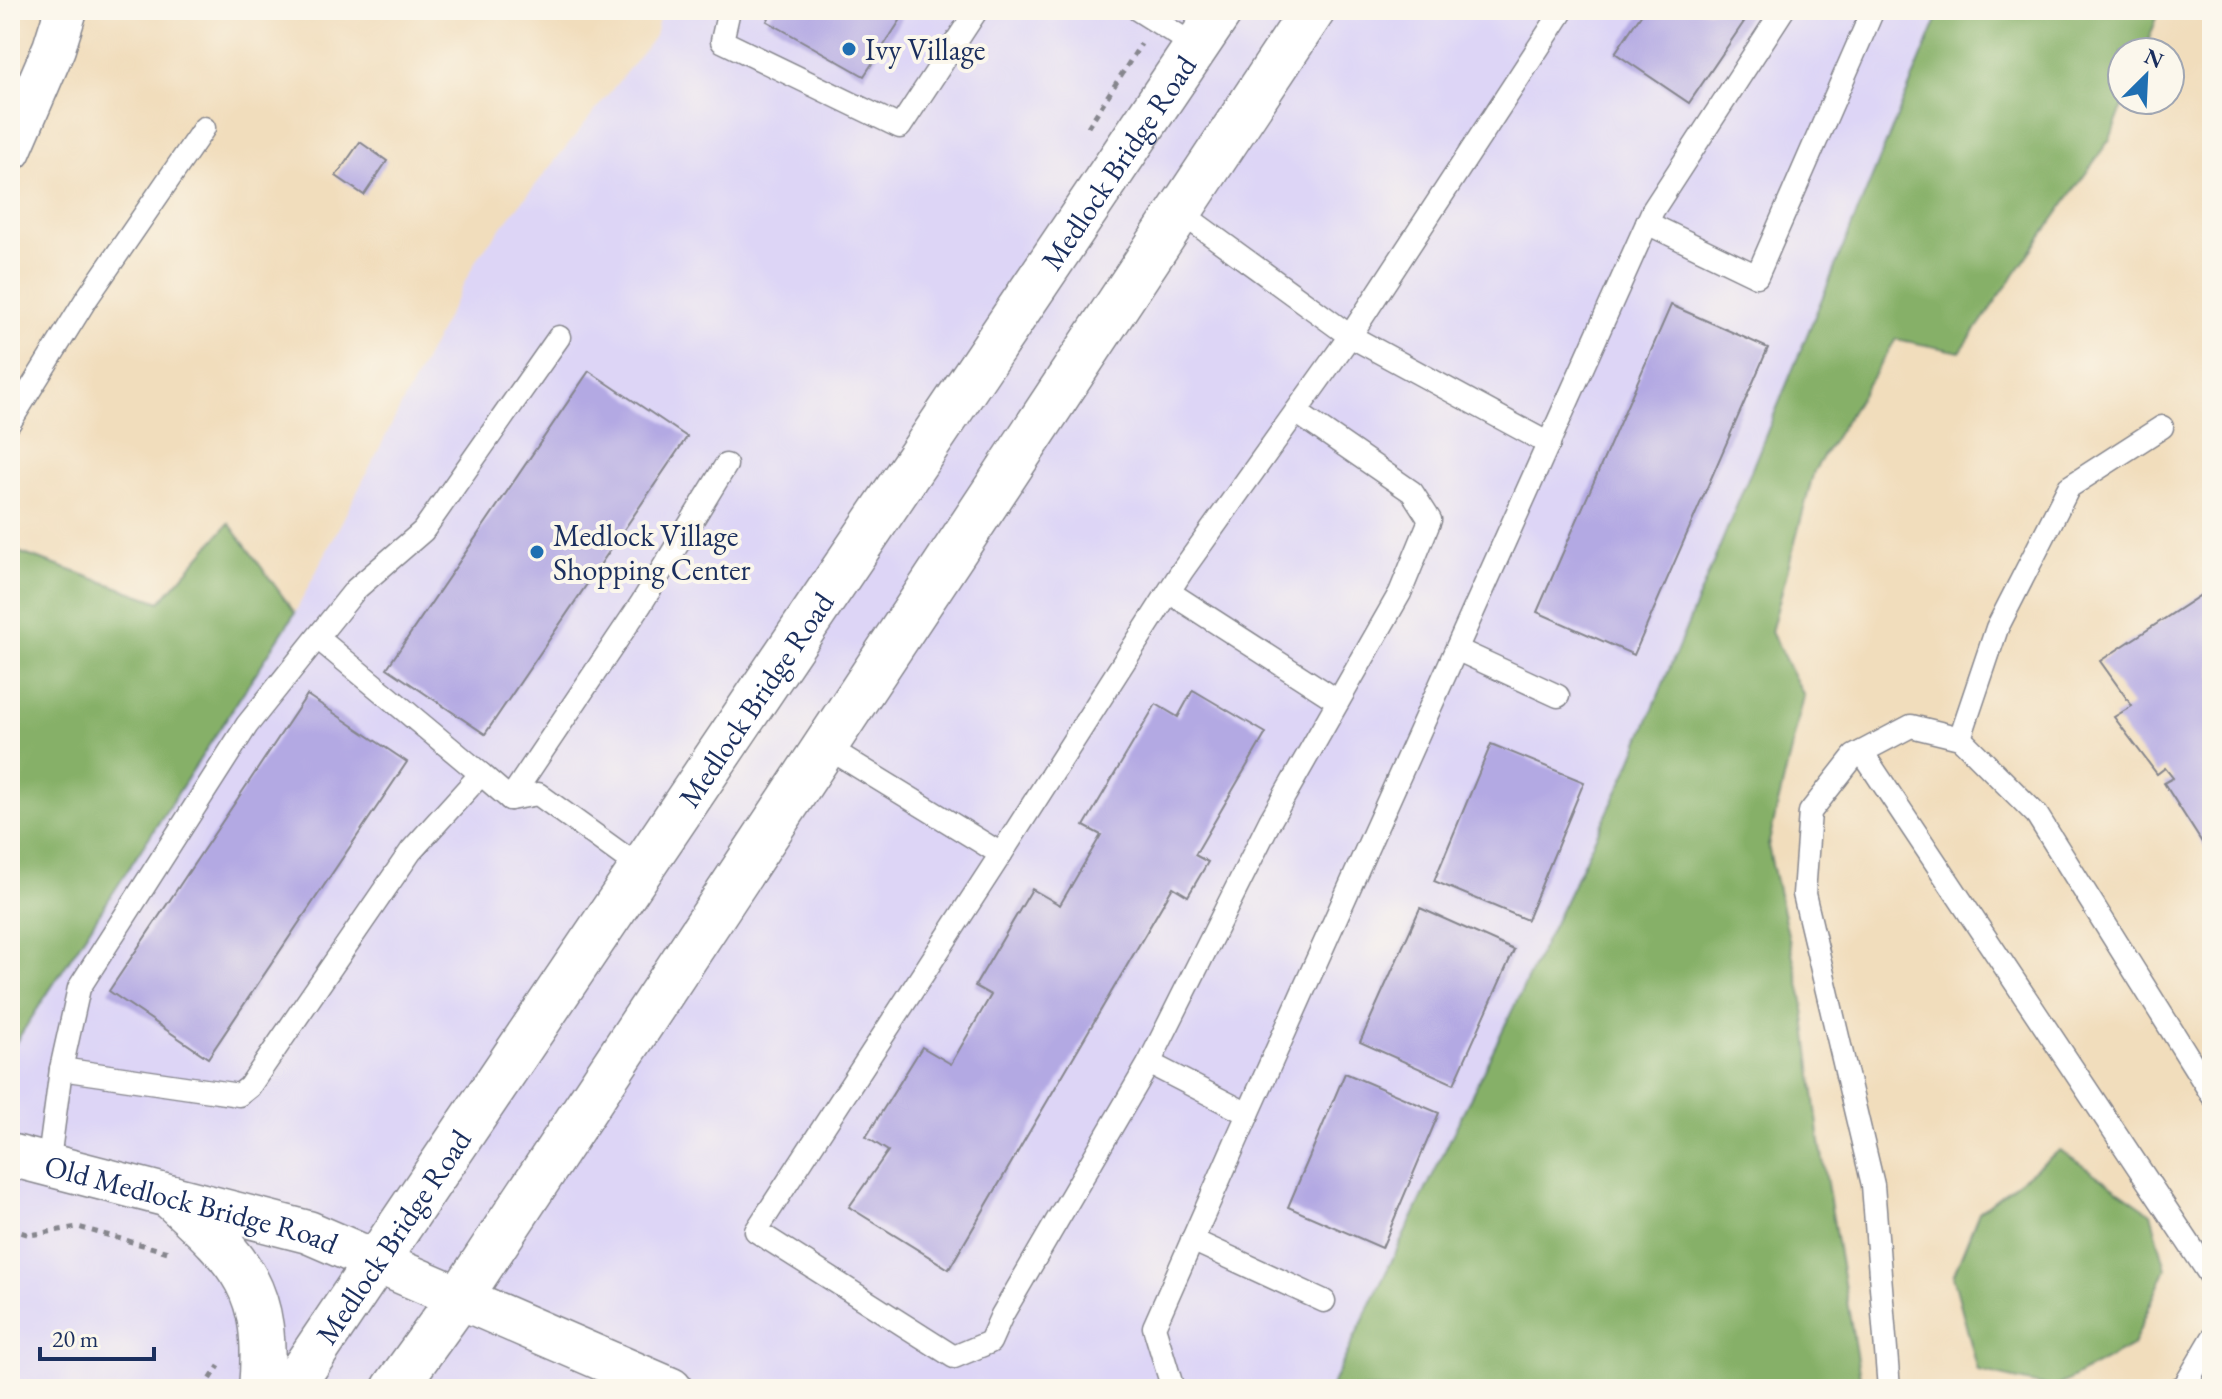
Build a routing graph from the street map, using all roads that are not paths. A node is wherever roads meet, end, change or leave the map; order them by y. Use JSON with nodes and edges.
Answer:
{"nodes":[{"id":1,"x":66,"y":10,"type":"edge"},
{"id":2,"x":729,"y":10,"type":"edge"},
{"id":3,"x":977,"y":10,"type":"edge"},
{"id":4,"x":1138,"y":10,"type":"edge"},
{"id":5,"x":1221,"y":10,"type":"edge"},
{"id":6,"x":1313,"y":10,"type":"edge"},
{"id":7,"x":1563,"y":10,"type":"edge"},
{"id":8,"x":1783,"y":10,"type":"edge"},
{"id":9,"x":1873,"y":10,"type":"edge"},
{"id":10,"x":1197,"y":47,"type":"junction"},
{"id":11,"x":204,"y":128,"type":"dead end"},
{"id":12,"x":10,"y":150,"type":"edge"},
{"id":13,"x":1180,"y":212,"type":"junction"},
{"id":14,"x":1647,"y":223,"type":"junction"},
{"id":15,"x":1350,"y":336,"type":"junction"},
{"id":16,"x":559,"y":337,"type":"dead end"},
{"id":17,"x":1296,"y":412,"type":"junction"},
{"id":18,"x":10,"y":422,"type":"edge"},
{"id":19,"x":2162,"y":427,"type":"dead end"},
{"id":20,"x":1549,"y":444,"type":"junction"},
{"id":21,"x":726,"y":465,"type":"dead end"},
{"id":22,"x":1169,"y":592,"type":"junction"},
{"id":23,"x":319,"y":639,"type":"junction"},
{"id":24,"x":1458,"y":650,"type":"junction"},
{"id":25,"x":1558,"y":696,"type":"dead end"},
{"id":26,"x":1338,"y":701,"type":"junction"},
{"id":27,"x":1960,"y":738,"type":"junction"},
{"id":28,"x":825,"y":746,"type":"junction"},
{"id":29,"x":1862,"y":752,"type":"junction"},
{"id":30,"x":481,"y":774,"type":"junction"},
{"id":31,"x":510,"y":799,"type":"junction"},
{"id":32,"x":1001,"y":854,"type":"junction"},
{"id":33,"x":643,"y":870,"type":"junction"},
{"id":34,"x":1149,"y":1063,"type":"junction"},
{"id":35,"x":61,"y":1069,"type":"junction"},
{"id":36,"x":2212,"y":1095,"type":"edge"},
{"id":37,"x":1248,"y":1114,"type":"junction"},
{"id":38,"x":29,"y":1161,"type":"edge"},
{"id":39,"x":172,"y":1198,"type":"junction"},
{"id":40,"x":1192,"y":1240,"type":"junction"},
{"id":41,"x":379,"y":1260,"type":"junction"},
{"id":42,"x":2212,"y":1278,"type":"edge"},
{"id":43,"x":461,"y":1296,"type":"junction"},
{"id":44,"x":1324,"y":1301,"type":"dead end"},
{"id":45,"x":2212,"y":1339,"type":"edge"},
{"id":46,"x":261,"y":1389,"type":"edge"},
{"id":47,"x":290,"y":1389,"type":"edge"},
{"id":48,"x":394,"y":1389,"type":"edge"},
{"id":49,"x":671,"y":1389,"type":"edge"},
{"id":50,"x":1173,"y":1389,"type":"edge"},
{"id":51,"x":1889,"y":1389,"type":"edge"},
{"id":52,"x":2178,"y":1389,"type":"edge"}],
"edges":[{"from":1,"to":12,"type":"street"},
{"from":2,"to":3,"type":"lane"},
{"from":4,"to":10,"type":"lane"},
{"from":5,"to":10,"type":"highway","name":"Medlock Bridge Road"},
{"from":6,"to":13,"type":"highway"},
{"from":7,"to":15,"type":"lane"},
{"from":8,"to":14,"type":"lane"},
{"from":9,"to":14,"type":"lane"},
{"from":10,"to":33,"type":"highway","name":"Medlock Bridge Road"},
{"from":11,"to":18,"type":"lane"},
{"from":13,"to":15,"type":"lane"},
{"from":13,"to":28,"type":"highway"},
{"from":14,"to":20,"type":"lane"},
{"from":15,"to":17,"type":"lane"},
{"from":15,"to":20,"type":"lane"},
{"from":16,"to":23,"type":"lane"},
{"from":17,"to":22,"type":"lane"},
{"from":17,"to":26,"type":"lane"},
{"from":19,"to":27,"type":"lane"},
{"from":20,"to":24,"type":"lane"},
{"from":21,"to":31,"type":"lane"},
{"from":22,"to":26,"type":"lane"},
{"from":22,"to":32,"type":"lane"},
{"from":23,"to":30,"type":"lane"},
{"from":23,"to":35,"type":"lane"},
{"from":24,"to":25,"type":"lane"},
{"from":24,"to":37,"type":"lane"},
{"from":26,"to":34,"type":"lane"},
{"from":27,"to":29,"type":"lane"},
{"from":27,"to":36,"type":"lane"},
{"from":28,"to":32,"type":"lane"},
{"from":28,"to":43,"type":"highway"},
{"from":29,"to":42,"type":"lane"},
{"from":29,"to":51,"type":"lane"},
{"from":30,"to":31,"type":"lane"},
{"from":30,"to":35,"type":"lane"},
{"from":31,"to":33,"type":"lane"},
{"from":32,"to":34,"type":"lane"},
{"from":33,"to":41,"type":"highway","name":"Medlock Bridge Road"},
{"from":34,"to":37,"type":"lane"},
{"from":35,"to":38,"type":"lane"},
{"from":37,"to":40,"type":"lane"},
{"from":38,"to":39,"type":"street","name":"Old Medlock Bridge Road"},
{"from":39,"to":41,"type":"street","name":"Old Medlock Bridge Road"},
{"from":39,"to":46,"type":"highway"},
{"from":40,"to":44,"type":"lane"},
{"from":40,"to":50,"type":"lane"},
{"from":41,"to":43,"type":"street","name":"Old Medlock Bridge Road"},
{"from":41,"to":47,"type":"highway","name":"Medlock Bridge Road"},
{"from":43,"to":48,"type":"highway"},
{"from":43,"to":49,"type":"street","name":"Old Medlock Bridge Road"},
{"from":45,"to":52,"type":"lane"}]}
